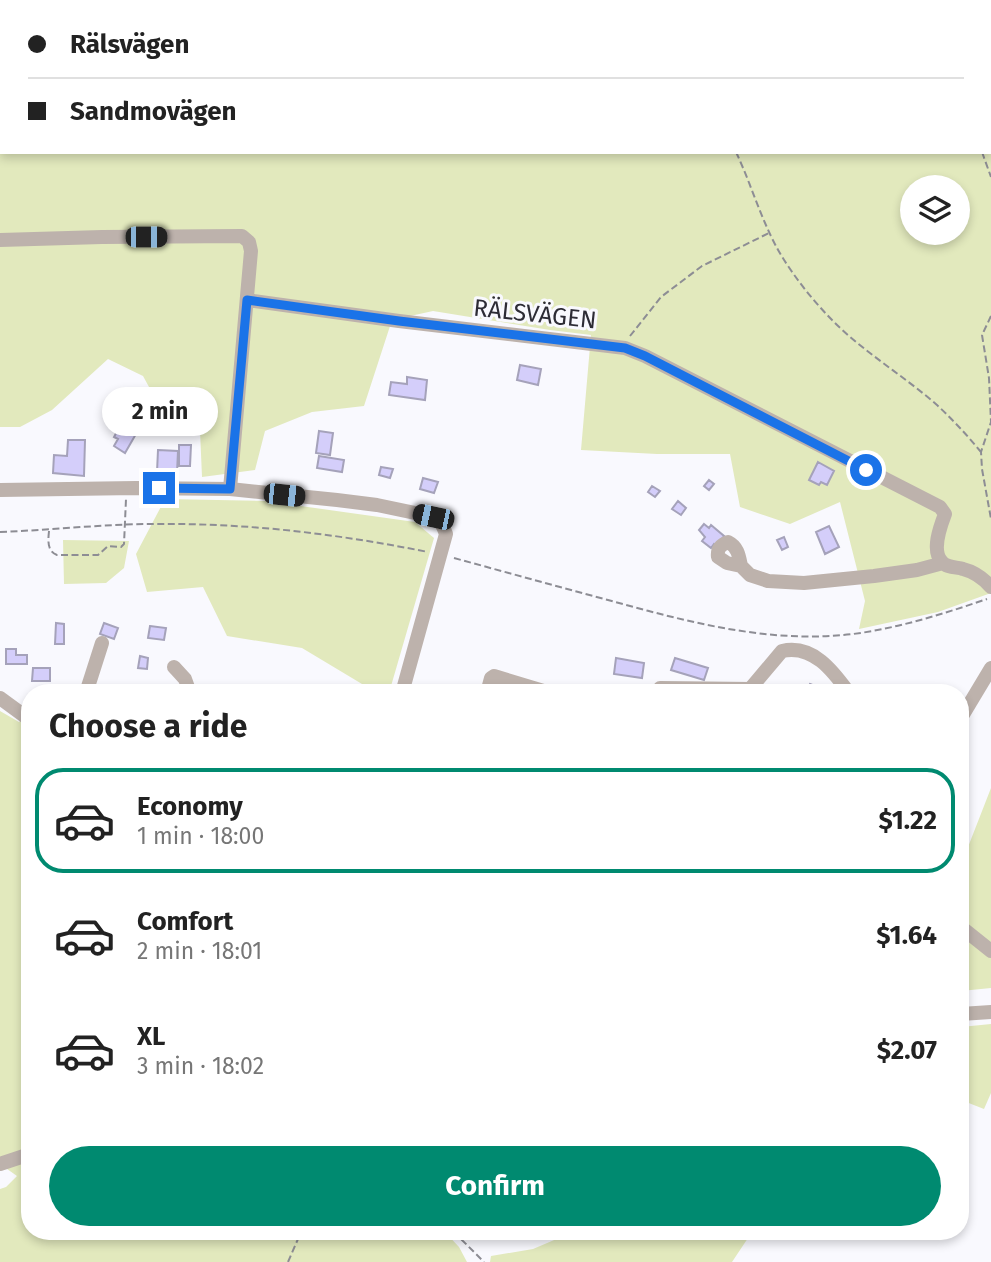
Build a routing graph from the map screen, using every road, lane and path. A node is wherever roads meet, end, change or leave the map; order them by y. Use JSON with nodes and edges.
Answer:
{"nodes":[{"id":1,"x":737,"y":154,"type":"edge"},
{"id":2,"x":983,"y":154,"type":"edge"},
{"id":3,"x":991,"y":177,"type":"edge"},
{"id":4,"x":770,"y":233,"type":"junction"},
{"id":5,"x":0,"y":240,"type":"edge"},
{"id":6,"x":247,"y":300,"type":"junction"},
{"id":7,"x":991,"y":316,"type":"edge"},
{"id":8,"x":625,"y":348,"type":"junction"},
{"id":9,"x":981,"y":452,"type":"junction"},
{"id":10,"x":124,"y":488,"type":"junction"},
{"id":11,"x":230,"y":489,"type":"junction"},
{"id":12,"x":0,"y":490,"type":"edge"},
{"id":13,"x":991,"y":519,"type":"edge"},
{"id":14,"x":126,"y":525,"type":"junction"},
{"id":15,"x":48,"y":530,"type":"junction"},
{"id":16,"x":0,"y":532,"type":"edge"},
{"id":17,"x":441,"y":554,"type":"junction"},
{"id":18,"x":943,"y":564,"type":"junction"},
{"id":19,"x":741,"y":566,"type":"dead end"},
{"id":20,"x":991,"y":587,"type":"edge"},
{"id":21,"x":991,"y":597,"type":"edge"},
{"id":22,"x":102,"y":643,"type":"dead end"},
{"id":23,"x":174,"y":667,"type":"dead end"},
{"id":24,"x":991,"y":668,"type":"edge"},
{"id":25,"x":89,"y":684,"type":"edge"},
{"id":26,"x":187,"y":684,"type":"edge"},
{"id":27,"x":405,"y":684,"type":"edge"},
{"id":28,"x":489,"y":684,"type":"edge"},
{"id":29,"x":520,"y":684,"type":"edge"},
{"id":30,"x":754,"y":684,"type":"edge"},
{"id":31,"x":842,"y":684,"type":"edge"},
{"id":32,"x":0,"y":698,"type":"edge"},
{"id":33,"x":969,"y":705,"type":"edge"},
{"id":34,"x":21,"y":713,"type":"edge"},
{"id":35,"x":969,"y":933,"type":"edge"},
{"id":36,"x":991,"y":951,"type":"edge"},
{"id":37,"x":991,"y":1012,"type":"edge"},
{"id":38,"x":969,"y":1013,"type":"edge"},
{"id":39,"x":21,"y":1157,"type":"edge"},
{"id":40,"x":0,"y":1164,"type":"edge"},
{"id":41,"x":297,"y":1240,"type":"edge"},
{"id":42,"x":462,"y":1240,"type":"edge"},
{"id":43,"x":288,"y":1262,"type":"edge"},
{"id":44,"x":484,"y":1262,"type":"edge"}],
"edges":[{"from":1,"to":4,"type":"path"},
{"from":2,"to":3,"type":"path"},
{"from":4,"to":8,"type":"path"},
{"from":4,"to":9,"type":"path"},
{"from":5,"to":6,"type":"street"},
{"from":6,"to":8,"type":"street","name":"RÄLSVÄGEN"},
{"from":6,"to":11,"type":"street"},
{"from":7,"to":9,"type":"path"},
{"from":8,"to":18,"type":"street","name":"RÄLSVÄGEN"},
{"from":9,"to":13,"type":"path"},
{"from":10,"to":11,"type":"street"},
{"from":10,"to":12,"type":"street"},
{"from":10,"to":14,"type":"path"},
{"from":11,"to":17,"type":"street"},
{"from":14,"to":15,"type":"path"},
{"from":14,"to":15,"type":"path"},
{"from":14,"to":17,"type":"path"},
{"from":15,"to":16,"type":"path"},
{"from":17,"to":21,"type":"path"},
{"from":17,"to":27,"type":"street"},
{"from":18,"to":19,"type":"street"},
{"from":18,"to":20,"type":"street"},
{"from":22,"to":25,"type":"street"},
{"from":23,"to":26,"type":"street"},
{"from":24,"to":33,"type":"street"},
{"from":28,"to":29,"type":"street"},
{"from":30,"to":31,"type":"street"},
{"from":32,"to":34,"type":"street"},
{"from":35,"to":36,"type":"street"},
{"from":37,"to":38,"type":"street"},
{"from":39,"to":40,"type":"street"},
{"from":41,"to":43,"type":"path"},
{"from":42,"to":44,"type":"path"}]}
